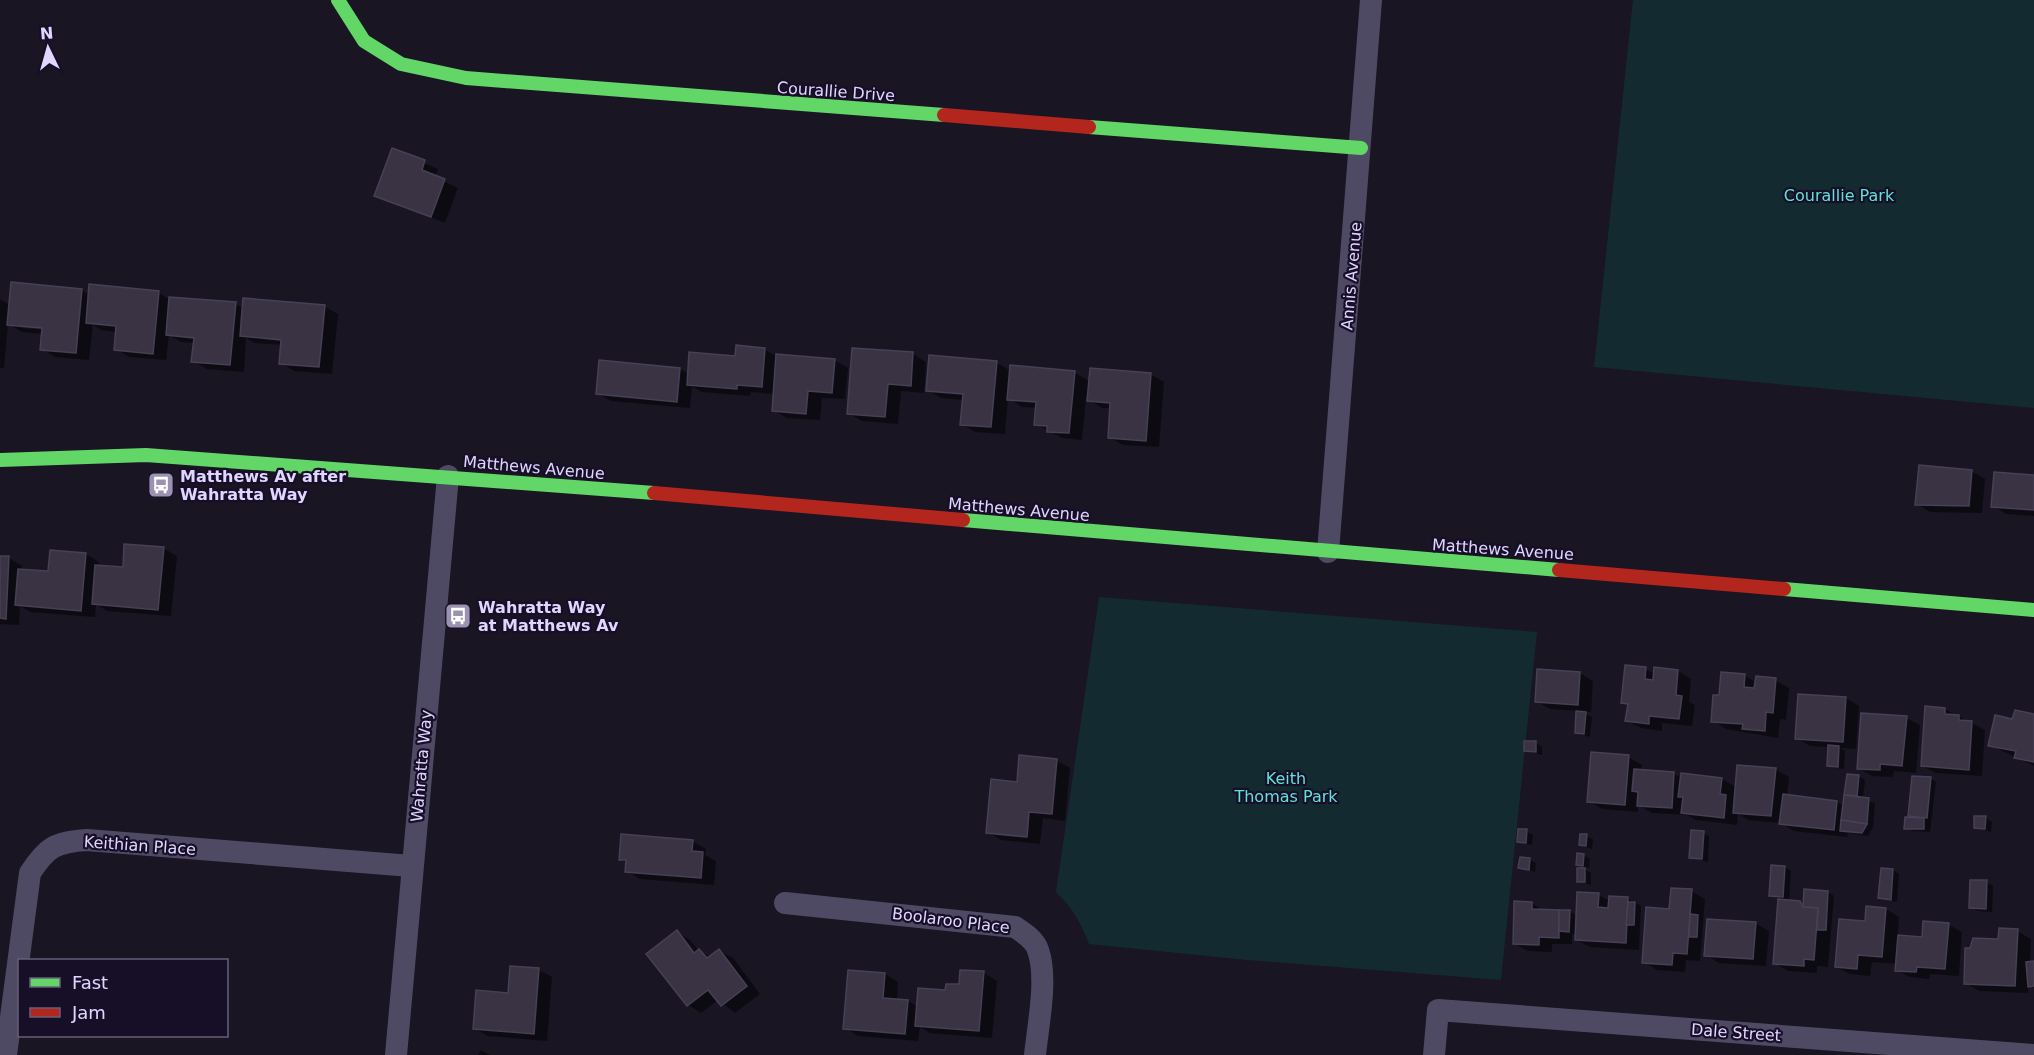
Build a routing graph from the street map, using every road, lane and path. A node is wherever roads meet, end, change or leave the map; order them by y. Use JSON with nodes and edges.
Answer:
{"nodes":[{"id":1,"x":338,"y":0,"type":"edge"},
{"id":2,"x":1371,"y":0,"type":"edge"},
{"id":3,"x":1361,"y":148,"type":"junction"},
{"id":4,"x":0,"y":460,"type":"edge"},
{"id":5,"x":448,"y":476,"type":"junction"},
{"id":6,"x":1328,"y":552,"type":"junction"},
{"id":7,"x":2034,"y":610,"type":"edge"},
{"id":8,"x":411,"y":866,"type":"junction"},
{"id":9,"x":785,"y":903,"type":"dead end"},
{"id":10,"x":19,"y":959,"type":"edge"},
{"id":11,"x":18,"y":964,"type":"edge"},
{"id":12,"x":6,"y":1055,"type":"edge"},
{"id":13,"x":396,"y":1055,"type":"edge"},
{"id":14,"x":1035,"y":1055,"type":"edge"},
{"id":15,"x":1434,"y":1055,"type":"edge"},
{"id":16,"x":2034,"y":1055,"type":"edge"}],
"edges":[{"from":1,"to":3,"type":"street","name":"Courallie Drive"},
{"from":2,"to":3,"type":"street","name":"Annis Avenue"},
{"from":3,"to":6,"type":"street","name":"Annis Avenue"},
{"from":4,"to":5,"type":"street","name":"Matthews Avenue"},
{"from":5,"to":6,"type":"street","name":"Matthews Avenue"},
{"from":5,"to":8,"type":"street","name":"Wahratta Way"},
{"from":6,"to":7,"type":"street","name":"Matthews Avenue"},
{"from":8,"to":10,"type":"street","name":"Keithian Place"},
{"from":8,"to":13,"type":"street","name":"Wahratta Way"},
{"from":9,"to":14,"type":"street","name":"Boolaroo Place"},
{"from":11,"to":12,"type":"street","name":"Keithian Place"},
{"from":15,"to":16,"type":"street","name":"Dale Street"}]}
